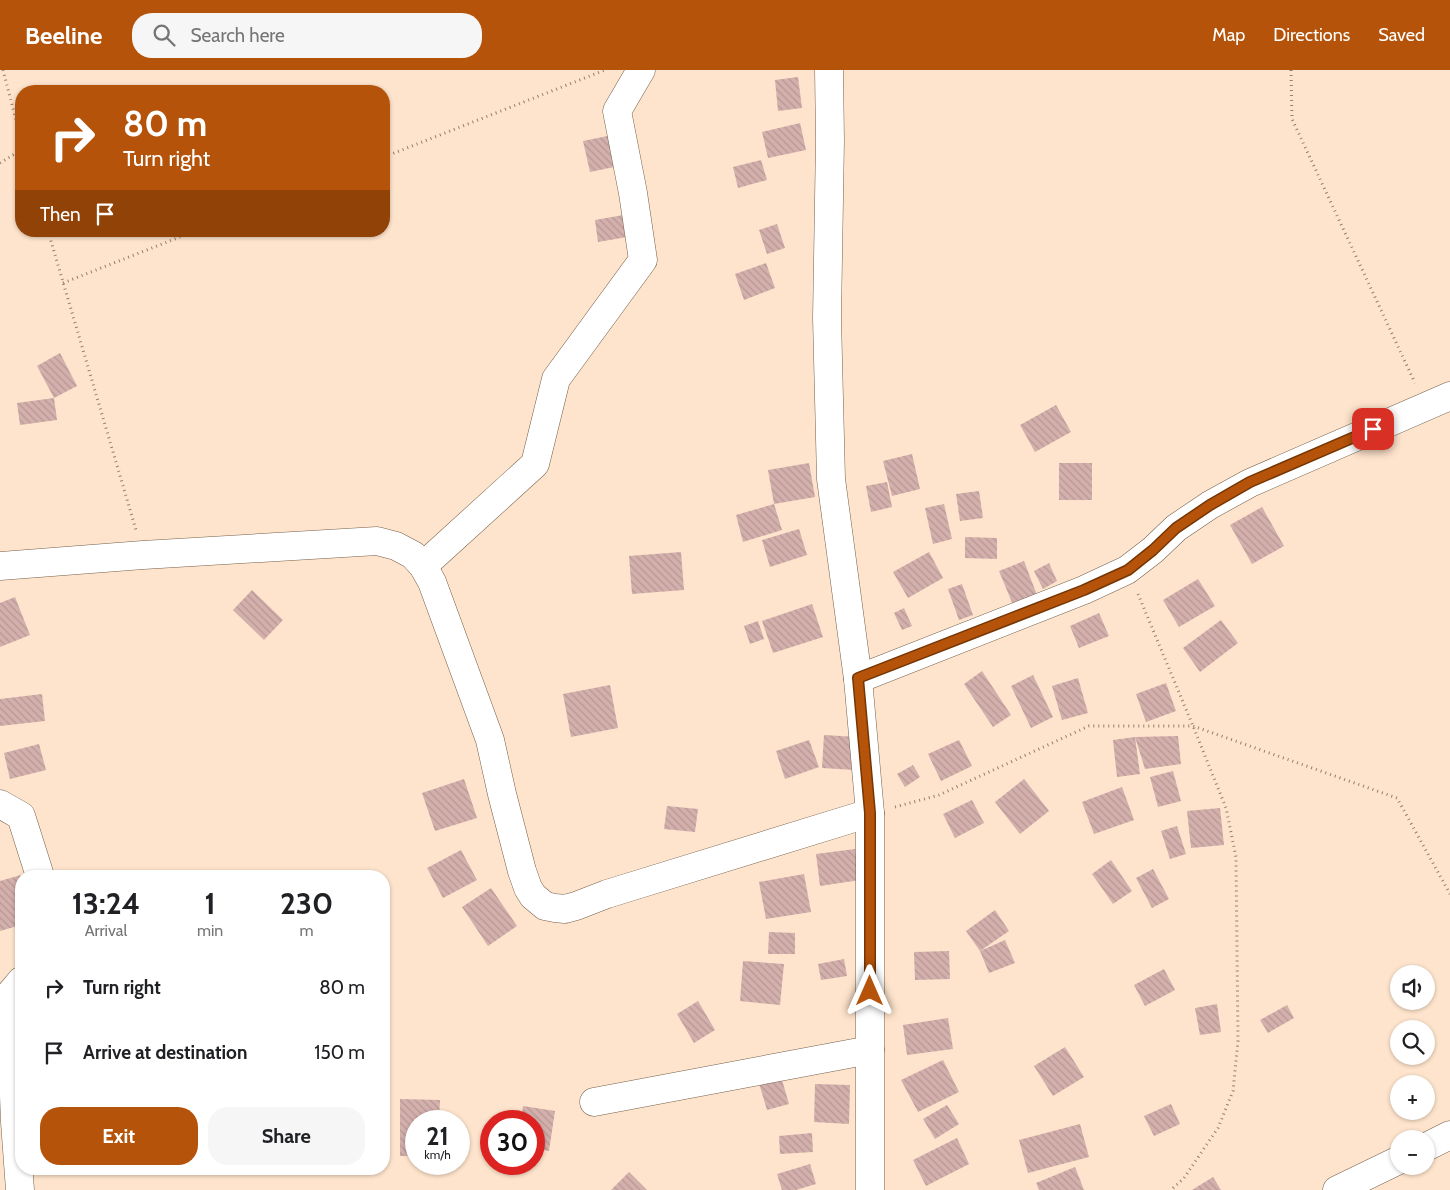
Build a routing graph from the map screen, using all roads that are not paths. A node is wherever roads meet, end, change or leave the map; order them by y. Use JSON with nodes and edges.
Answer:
{"nodes":[{"id":1,"x":641,"y":70,"type":"edge"},
{"id":2,"x":829,"y":70,"type":"edge"},
{"id":3,"x":1438,"y":401,"type":"edge"},
{"id":4,"x":0,"y":566,"type":"edge"},
{"id":5,"x":423,"y":566,"type":"junction"},
{"id":6,"x":858,"y":678,"type":"junction"},
{"id":7,"x":0,"y":804,"type":"edge"},
{"id":8,"x":870,"y":813,"type":"junction"},
{"id":9,"x":38,"y":870,"type":"edge"},
{"id":10,"x":15,"y":988,"type":"edge"},
{"id":11,"x":870,"y":1050,"type":"junction"},
{"id":12,"x":594,"y":1102,"type":"dead end"},
{"id":13,"x":15,"y":1122,"type":"edge"},
{"id":14,"x":1450,"y":1135,"type":"edge"},
{"id":15,"x":1435,"y":1142,"type":"edge"},
{"id":16,"x":1390,"y":1164,"type":"edge"},
{"id":17,"x":19,"y":1175,"type":"edge"},
{"id":18,"x":20,"y":1190,"type":"edge"},
{"id":19,"x":870,"y":1190,"type":"edge"},
{"id":20,"x":1337,"y":1190,"type":"edge"}],
"edges":[{"from":1,"to":5,"type":"street"},
{"from":2,"to":6,"type":"street"},
{"from":3,"to":6,"type":"street"},
{"from":4,"to":5,"type":"street"},
{"from":5,"to":8,"type":"street"},
{"from":6,"to":8,"type":"street"},
{"from":7,"to":9,"type":"street"},
{"from":8,"to":11,"type":"street"},
{"from":10,"to":13,"type":"street"},
{"from":11,"to":12,"type":"street"},
{"from":11,"to":19,"type":"street"},
{"from":14,"to":15,"type":"street"},
{"from":16,"to":20,"type":"street"},
{"from":17,"to":18,"type":"street"}]}
